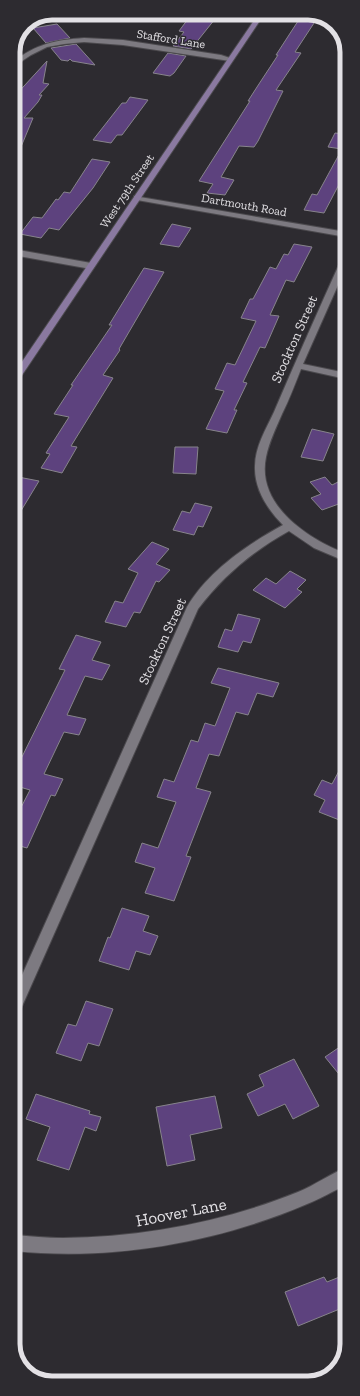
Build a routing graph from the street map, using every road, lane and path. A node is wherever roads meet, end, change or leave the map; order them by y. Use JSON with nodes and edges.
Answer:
{"nodes":[{"id":1,"x":257,"y":20,"type":"edge"},
{"id":2,"x":230,"y":59,"type":"junction"},
{"id":3,"x":20,"y":60,"type":"edge"},
{"id":4,"x":137,"y":198,"type":"junction"},
{"id":5,"x":340,"y":234,"type":"edge"},
{"id":6,"x":20,"y":253,"type":"edge"},
{"id":7,"x":91,"y":266,"type":"junction"},
{"id":8,"x":340,"y":272,"type":"edge"},
{"id":9,"x":298,"y":366,"type":"junction"},
{"id":10,"x":20,"y":372,"type":"edge"},
{"id":11,"x":340,"y":375,"type":"edge"},
{"id":12,"x":290,"y":526,"type":"junction"},
{"id":13,"x":340,"y":555,"type":"edge"},
{"id":14,"x":20,"y":994,"type":"edge"},
{"id":15,"x":340,"y":1179,"type":"edge"},
{"id":16,"x":20,"y":1243,"type":"edge"}],
"edges":[{"from":1,"to":2,"type":"main road","name":"West 79th Street"},
{"from":2,"to":3,"type":"street","name":"Stafford Lane"},
{"from":2,"to":4,"type":"main road","name":"West 79th Street"},
{"from":4,"to":5,"type":"street","name":"Dartmouth Road"},
{"from":4,"to":7,"type":"main road","name":"West 79th Street"},
{"from":6,"to":7,"type":"street"},
{"from":7,"to":10,"type":"main road","name":"West 79th Street"},
{"from":8,"to":9,"type":"street","name":"Stockton Street"},
{"from":9,"to":11,"type":"street"},
{"from":9,"to":12,"type":"street","name":"Stockton Street"},
{"from":12,"to":13,"type":"street"},
{"from":12,"to":14,"type":"street","name":"Stockton Street"},
{"from":15,"to":16,"type":"street","name":"Hoover Lane"}]}
